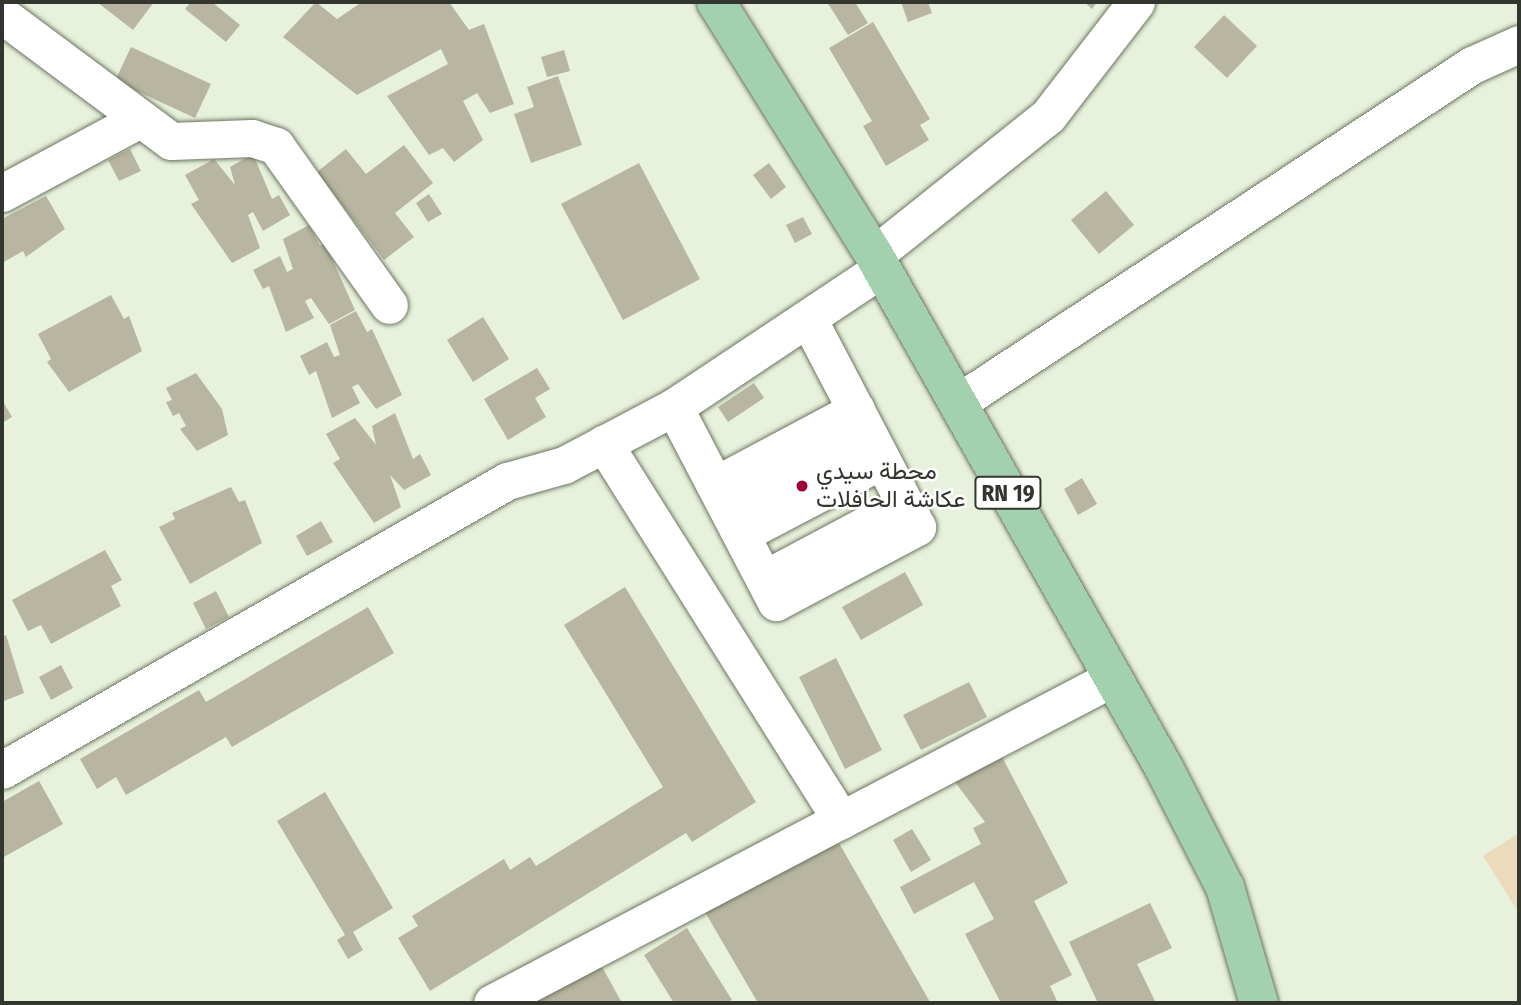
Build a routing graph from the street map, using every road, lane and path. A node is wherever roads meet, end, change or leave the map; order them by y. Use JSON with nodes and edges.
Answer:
{"nodes":[{"id":1,"x":716,"y":2,"type":"edge"},
{"id":2,"x":1136,"y":2,"type":"edge"},
{"id":3,"x":2,"y":15,"type":"edge"},
{"id":4,"x":1519,"y":44,"type":"edge"},
{"id":5,"x":141,"y":119,"type":"junction"},
{"id":6,"x":2,"y":193,"type":"edge"},
{"id":7,"x":878,"y":262,"type":"junction"},
{"id":8,"x":389,"y":305,"type":"dead end"},
{"id":9,"x":809,"y":320,"type":"junction"},
{"id":10,"x":957,"y":403,"type":"junction"},
{"id":11,"x":674,"y":407,"type":"junction"},
{"id":12,"x":604,"y":443,"type":"junction"},
{"id":13,"x":881,"y":458,"type":"junction"},
{"id":14,"x":740,"y":533,"type":"junction"},
{"id":15,"x":1113,"y":678,"type":"junction"},
{"id":16,"x":3,"y":768,"type":"edge"},
{"id":17,"x":841,"y":820,"type":"junction"},
{"id":18,"x":492,"y":1003,"type":"edge"},
{"id":19,"x":1259,"y":1003,"type":"edge"}],
"edges":[{"from":1,"to":7,"type":"main road","number":"RN 19"},
{"from":2,"to":7,"type":"street"},
{"from":3,"to":5,"type":"street"},
{"from":4,"to":10,"type":"street"},
{"from":5,"to":6,"type":"street"},
{"from":5,"to":8,"type":"street"},
{"from":7,"to":9,"type":"street"},
{"from":7,"to":10,"type":"main road","number":"RN 19"},
{"from":9,"to":11,"type":"street"},
{"from":9,"to":13,"type":"street"},
{"from":10,"to":15,"type":"main road","number":"RN 19"},
{"from":11,"to":12,"type":"street"},
{"from":11,"to":14,"type":"street"},
{"from":12,"to":16,"type":"street"},
{"from":12,"to":17,"type":"street"},
{"from":13,"to":14,"type":"street"},
{"from":13,"to":14,"type":"street"},
{"from":13,"to":14,"type":"street"},
{"from":15,"to":17,"type":"street"},
{"from":15,"to":19,"type":"main road","number":"RN 19"},
{"from":17,"to":18,"type":"street"}]}
